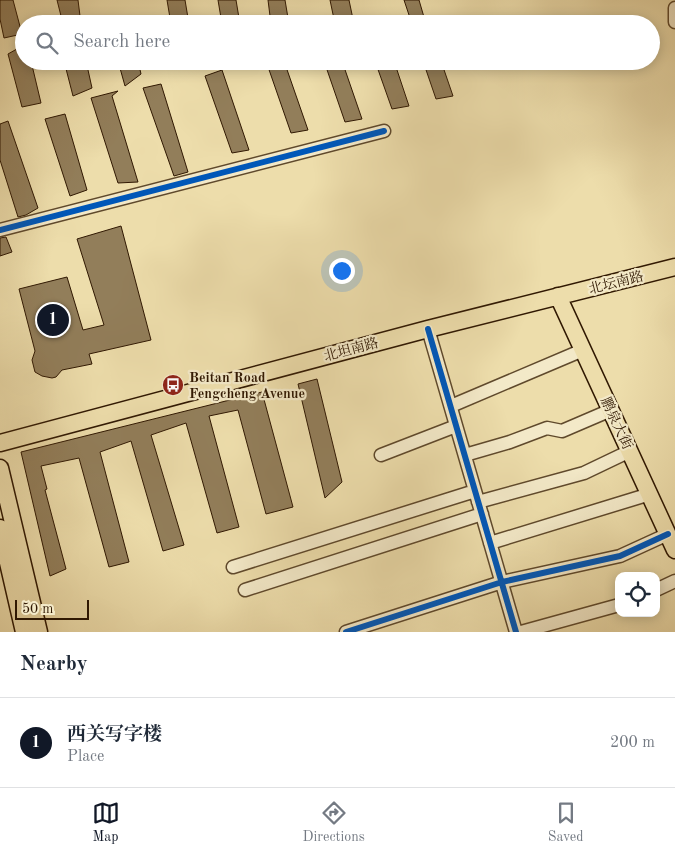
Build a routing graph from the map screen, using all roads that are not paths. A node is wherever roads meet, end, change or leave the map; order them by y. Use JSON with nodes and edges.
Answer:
{"nodes":[{"id":1,"x":675,"y":8,"type":"edge"},
{"id":2,"x":675,"y":22,"type":"edge"},
{"id":3,"x":384,"y":131,"type":"dead end"},
{"id":4,"x":0,"y":230,"type":"edge"},
{"id":5,"x":675,"y":267,"type":"edge"},
{"id":6,"x":558,"y":296,"type":"junction"},
{"id":7,"x":428,"y":329,"type":"junction"},
{"id":8,"x":583,"y":350,"type":"junction"},
{"id":9,"x":451,"y":406,"type":"junction"},
{"id":10,"x":611,"y":410,"type":"junction"},
{"id":11,"x":456,"y":426,"type":"junction"},
{"id":12,"x":0,"y":444,"type":"edge"},
{"id":13,"x":630,"y":451,"type":"junction"},
{"id":14,"x":381,"y":455,"type":"dead end"},
{"id":15,"x":465,"y":455,"type":"junction"},
{"id":16,"x":0,"y":468,"type":"edge"},
{"id":17,"x":650,"y":494,"type":"junction"},
{"id":18,"x":477,"y":496,"type":"junction"},
{"id":19,"x":482,"y":514,"type":"junction"},
{"id":20,"x":0,"y":528,"type":"edge"},
{"id":21,"x":668,"y":534,"type":"junction"},
{"id":22,"x":490,"y":543,"type":"junction"},
{"id":23,"x":675,"y":550,"type":"edge"},
{"id":24,"x":234,"y":567,"type":"dead end"},
{"id":25,"x":675,"y":581,"type":"edge"},
{"id":26,"x":502,"y":582,"type":"junction"},
{"id":27,"x":660,"y":588,"type":"edge"},
{"id":28,"x":245,"y":590,"type":"dead end"},
{"id":29,"x":615,"y":605,"type":"edge"},
{"id":30,"x":29,"y":631,"type":"edge"},
{"id":31,"x":346,"y":632,"type":"edge"},
{"id":32,"x":516,"y":632,"type":"edge"},
{"id":33,"x":522,"y":632,"type":"edge"}],
"edges":[{"from":1,"to":2,"type":"street"},
{"from":3,"to":4,"type":"street"},
{"from":5,"to":6,"type":"main road","name":"北坛南路"},
{"from":6,"to":7,"type":"main road","name":"北坦南路"},
{"from":6,"to":8,"type":"main road","name":"鹏泉大街"},
{"from":7,"to":9,"type":"street"},
{"from":7,"to":12,"type":"main road","name":"北坦南路"},
{"from":8,"to":9,"type":"street"},
{"from":8,"to":10,"type":"main road","name":"鹏泉大街"},
{"from":9,"to":11,"type":"street"},
{"from":10,"to":13,"type":"main road","name":"鹏泉大街"},
{"from":10,"to":15,"type":"street"},
{"from":11,"to":14,"type":"street"},
{"from":11,"to":15,"type":"street"},
{"from":13,"to":17,"type":"main road","name":"鹏泉大街"},
{"from":13,"to":18,"type":"street"},
{"from":15,"to":18,"type":"street"},
{"from":16,"to":30,"type":"main road"},
{"from":17,"to":21,"type":"main road","name":"鹏泉大街"},
{"from":17,"to":22,"type":"street"},
{"from":18,"to":19,"type":"street"},
{"from":18,"to":24,"type":"street"},
{"from":19,"to":22,"type":"street"},
{"from":19,"to":28,"type":"street"},
{"from":20,"to":30,"type":"main road"},
{"from":21,"to":23,"type":"main road","name":"鹏泉大街"},
{"from":21,"to":26,"type":"street"},
{"from":22,"to":26,"type":"street"},
{"from":25,"to":27,"type":"street"},
{"from":26,"to":31,"type":"street"},
{"from":26,"to":32,"type":"street"},
{"from":29,"to":33,"type":"street"}]}
